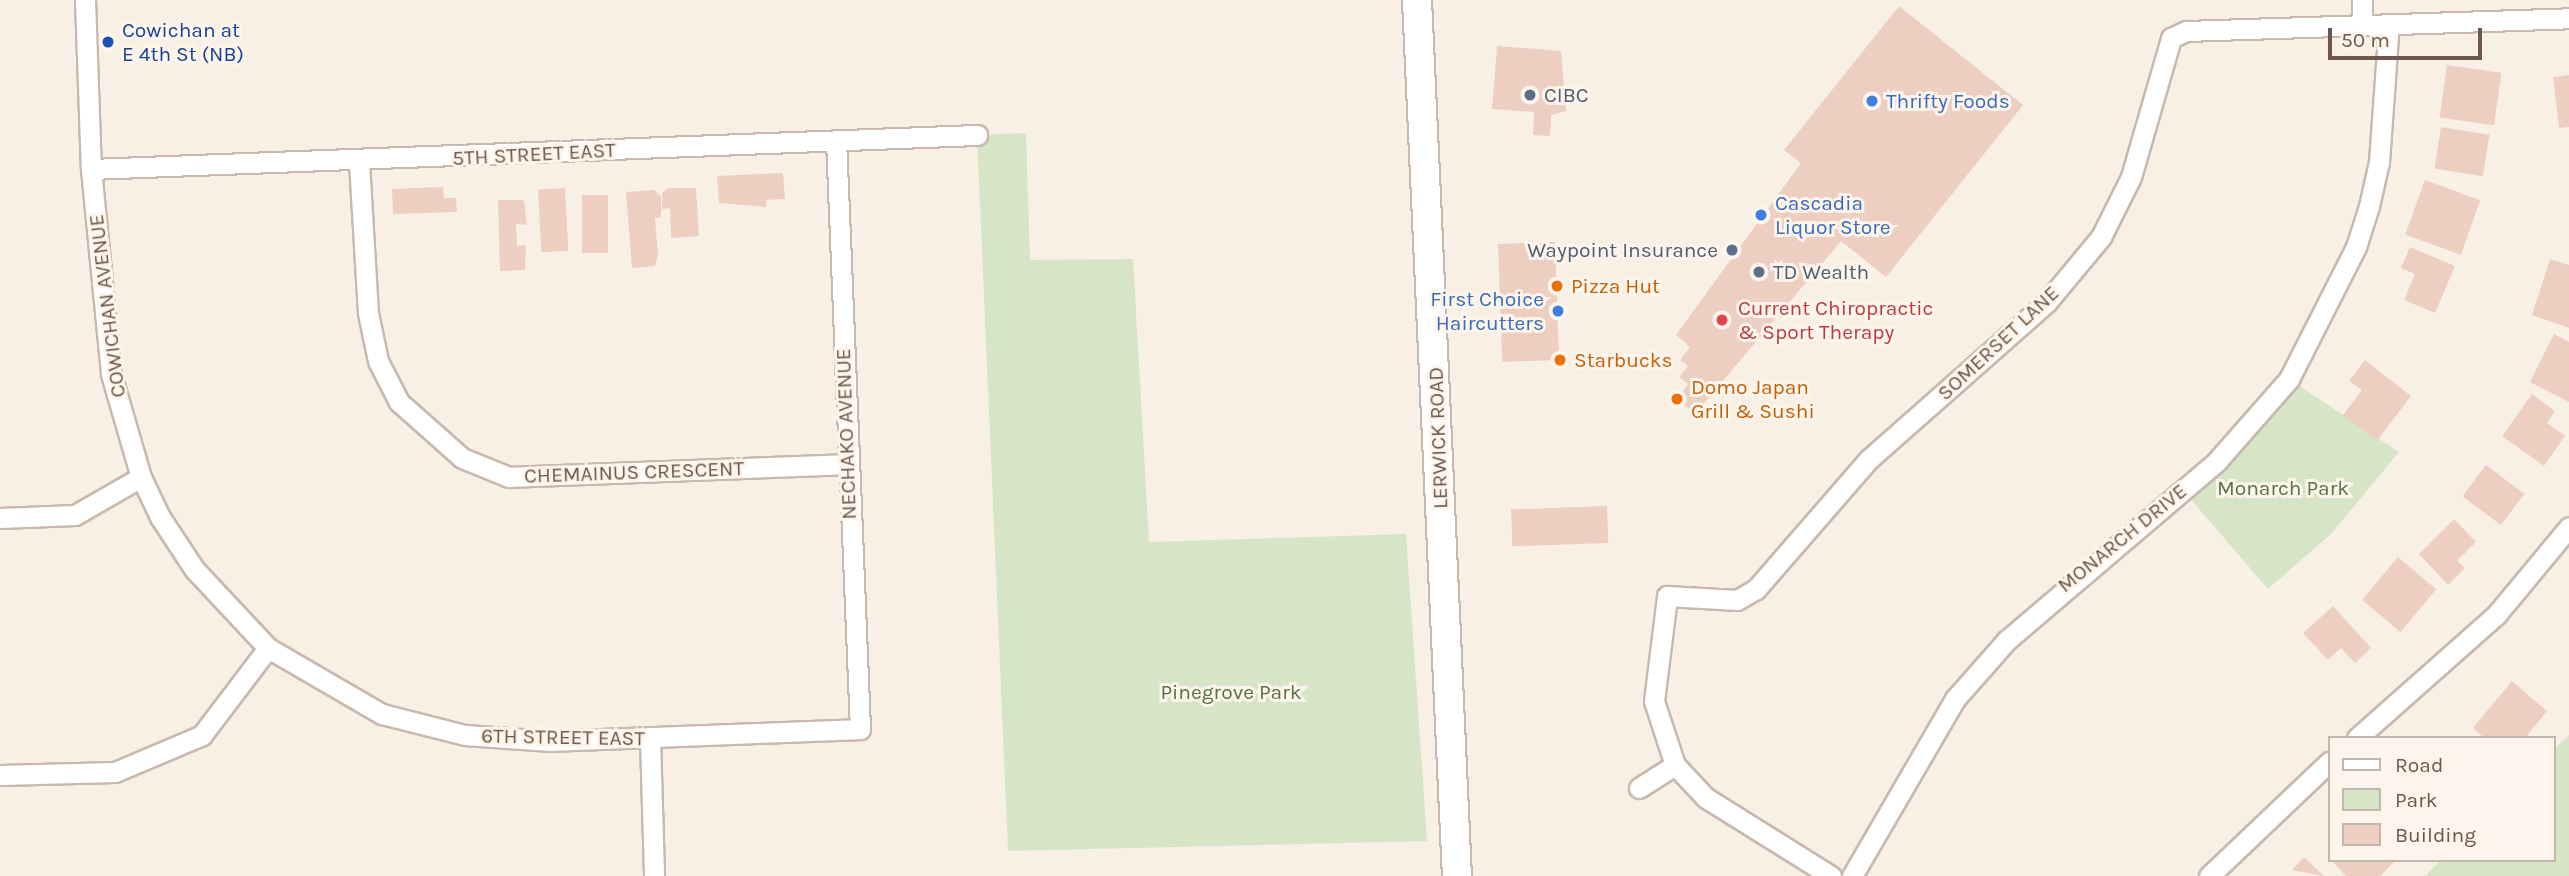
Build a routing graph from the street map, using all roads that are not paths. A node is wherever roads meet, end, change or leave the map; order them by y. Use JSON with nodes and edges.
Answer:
{"nodes":[{"id":1,"x":85,"y":0,"type":"edge"},
{"id":2,"x":1417,"y":0,"type":"edge"},
{"id":3,"x":2362,"y":0,"type":"edge"},
{"id":4,"x":2569,"y":18,"type":"edge"},
{"id":5,"x":2389,"y":24,"type":"junction"},
{"id":6,"x":2362,"y":25,"type":"junction"},
{"id":7,"x":977,"y":135,"type":"dead end"},
{"id":8,"x":836,"y":139,"type":"junction"},
{"id":9,"x":359,"y":162,"type":"junction"},
{"id":10,"x":91,"y":169,"type":"junction"},
{"id":11,"x":847,"y":464,"type":"junction"},
{"id":12,"x":141,"y":477,"type":"junction"},
{"id":13,"x":0,"y":518,"type":"edge"},
{"id":14,"x":2569,"y":527,"type":"edge"},
{"id":15,"x":268,"y":648,"type":"junction"},
{"id":16,"x":860,"y":729,"type":"joint"},
{"id":17,"x":2359,"y":736,"type":"edge"},
{"id":18,"x":650,"y":738,"type":"junction"},
{"id":19,"x":2328,"y":763,"type":"edge"},
{"id":20,"x":1675,"y":765,"type":"junction"},
{"id":21,"x":0,"y":775,"type":"edge"},
{"id":22,"x":1639,"y":788,"type":"dead end"},
{"id":23,"x":654,"y":876,"type":"edge"},
{"id":24,"x":1457,"y":876,"type":"edge"},
{"id":25,"x":1831,"y":876,"type":"edge"},
{"id":26,"x":1852,"y":876,"type":"edge"},
{"id":27,"x":2209,"y":876,"type":"edge"}],
"edges":[{"from":1,"to":10,"type":"street","name":"COWICHAN AVENUE"},
{"from":2,"to":24,"type":"main road","name":"LERWICK ROAD"},
{"from":3,"to":6,"type":"street"},
{"from":4,"to":5,"type":"street"},
{"from":5,"to":6,"type":"street"},
{"from":5,"to":26,"type":"street","name":"MONARCH DRIVE"},
{"from":6,"to":20,"type":"street","name":"SOMERSET LANE"},
{"from":7,"to":8,"type":"street","name":"5TH STREET EAST"},
{"from":8,"to":9,"type":"street","name":"5TH STREET EAST"},
{"from":8,"to":11,"type":"street","name":"NECHAKO AVENUE"},
{"from":9,"to":10,"type":"street","name":"5TH STREET EAST"},
{"from":9,"to":11,"type":"street","name":"CHEMAINUS CRESCENT"},
{"from":10,"to":12,"type":"street","name":"COWICHAN AVENUE"},
{"from":11,"to":16,"type":"street","name":"NECHAKO AVENUE"},
{"from":12,"to":13,"type":"street"},
{"from":12,"to":15,"type":"street","name":"COWICHAN AVENUE"},
{"from":14,"to":17,"type":"street"},
{"from":15,"to":18,"type":"street","name":"6TH STREET EAST"},
{"from":15,"to":21,"type":"street"},
{"from":16,"to":18,"type":"street","name":"6TH STREET EAST"},
{"from":18,"to":23,"type":"street"},
{"from":19,"to":27,"type":"street"},
{"from":20,"to":22,"type":"street"},
{"from":20,"to":25,"type":"street"}]}
